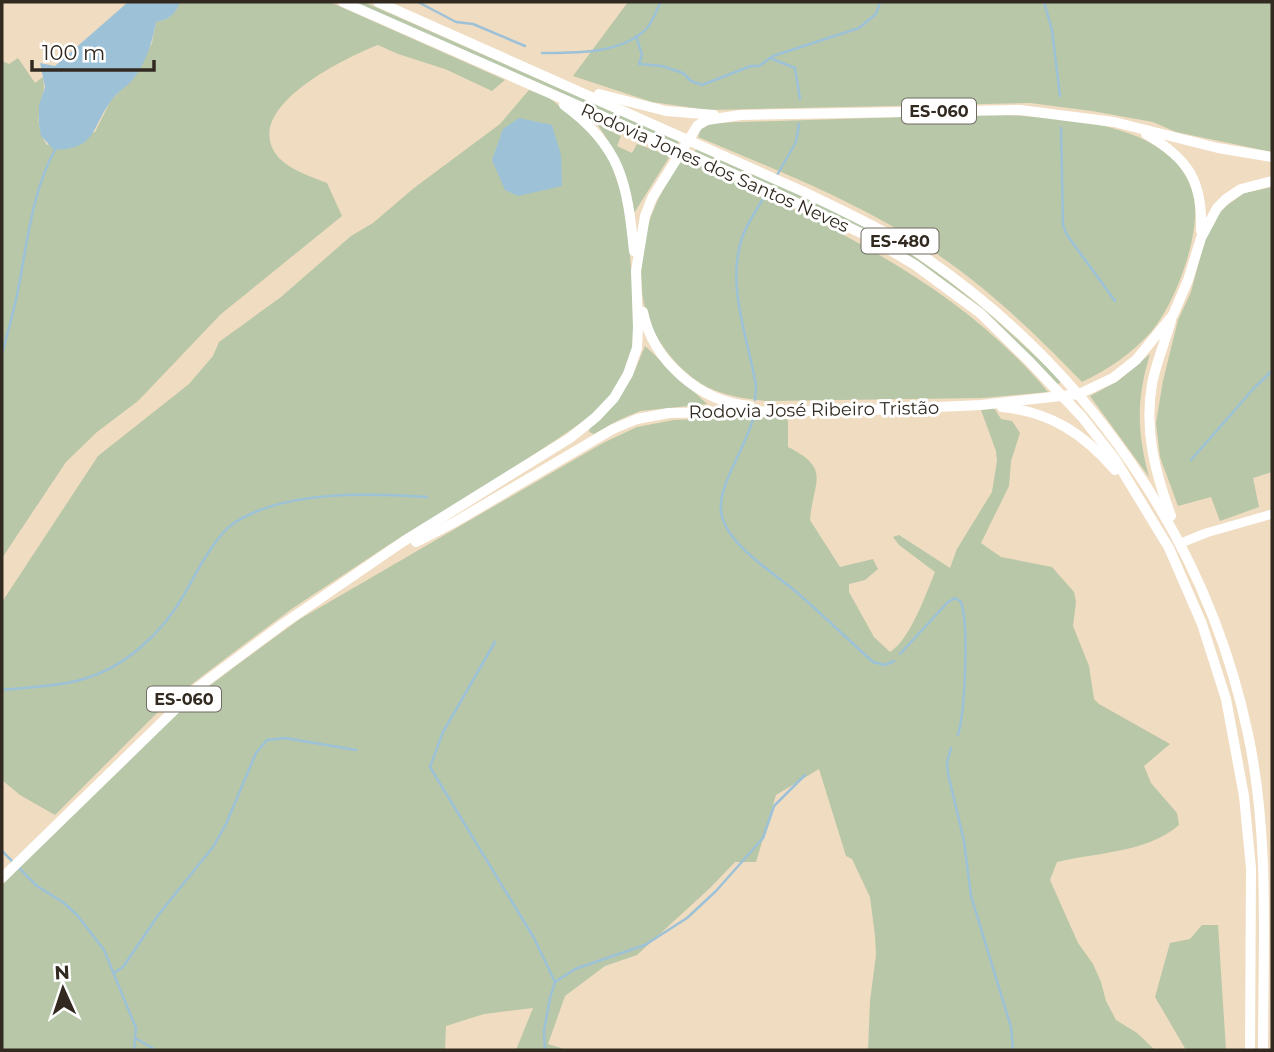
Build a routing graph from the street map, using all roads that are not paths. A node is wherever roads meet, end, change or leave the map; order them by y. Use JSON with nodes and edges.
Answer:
{"nodes":[{"id":1,"x":343,"y":2,"type":"edge"},
{"id":2,"x":378,"y":2,"type":"edge"},
{"id":3,"x":564,"y":83,"type":"junction"},
{"id":4,"x":552,"y":94,"type":"junction"},
{"id":5,"x":741,"y":115,"type":"junction"},
{"id":6,"x":1136,"y":127,"type":"junction"},
{"id":7,"x":687,"y":140,"type":"junction"},
{"id":8,"x":681,"y":151,"type":"junction"},
{"id":9,"x":1272,"y":157,"type":"edge"},
{"id":10,"x":1272,"y":181,"type":"edge"},
{"id":11,"x":1201,"y":238,"type":"junction"},
{"id":12,"x":637,"y":276,"type":"junction"},
{"id":13,"x":1173,"y":314,"type":"junction"},
{"id":14,"x":1079,"y":394,"type":"junction"},
{"id":15,"x":1063,"y":397,"type":"junction"},
{"id":16,"x":981,"y":405,"type":"junction"},
{"id":17,"x":795,"y":410,"type":"junction"},
{"id":18,"x":1128,"y":483,"type":"junction"},
{"id":19,"x":1272,"y":514,"type":"edge"},
{"id":20,"x":1180,"y":541,"type":"junction"},
{"id":21,"x":378,"y":559,"type":"junction"},
{"id":22,"x":2,"y":878,"type":"edge"},
{"id":23,"x":1272,"y":1048,"type":"edge"},
{"id":24,"x":1250,"y":1050,"type":"edge"},
{"id":25,"x":1262,"y":1050,"type":"edge"}],
"edges":[{"from":1,"to":4,"type":"main road","name":"Rodovia Jones dos Santos Neves","number":"ES-480"},
{"from":2,"to":3,"type":"main road","name":"Rodovia Jones dos Santos Neves","number":"ES-480"},
{"from":3,"to":5,"type":"main road"},
{"from":3,"to":7,"type":"main road","name":"Rodovia Jones dos Santos Neves","number":"ES-480"},
{"from":4,"to":8,"type":"main road","name":"Rodovia Jones dos Santos Neves","number":"ES-480"},
{"from":4,"to":12,"type":"main road"},
{"from":5,"to":6,"type":"main road","name":"Rodovia José Ribeiro Tristão","number":"ES-060"},
{"from":5,"to":7,"type":"main road","name":"Rodovia José Ribeiro Tristão","number":"ES-060"},
{"from":6,"to":9,"type":"main road","number":"ES-060"},
{"from":6,"to":11,"type":"main road"},
{"from":7,"to":8,"type":"main road","name":"Rodovia José Ribeiro Tristão","number":"ES-060"},
{"from":7,"to":14,"type":"main road","name":"Rodovia Jones dos Santos Neves","number":"ES-480"},
{"from":8,"to":12,"type":"main road","name":"Rodovia José Ribeiro Tristão","number":"ES-060"},
{"from":8,"to":15,"type":"main road","name":"Rodovia Jones dos Santos Neves","number":"ES-480"},
{"from":10,"to":11,"type":"main road","number":"ES-060"},
{"from":11,"to":13,"type":"main road","name":"Rodovia José Ribeiro Tristão","number":"ES-060"},
{"from":12,"to":17,"type":"main road"},
{"from":12,"to":21,"type":"main road","name":"Rodovia José Ribeiro Tristão","number":"ES-060"},
{"from":13,"to":14,"type":"main road","name":"Rodovia José Ribeiro Tristão","number":"ES-060"},
{"from":13,"to":20,"type":"main road"},
{"from":14,"to":15,"type":"main road","name":"Rodovia José Ribeiro Tristão","number":"ES-060"},
{"from":14,"to":20,"type":"main road","name":"Rodovia Jones dos Santos Neves","number":"ES-480"},
{"from":15,"to":16,"type":"main road","name":"Rodovia José Ribeiro Tristão","number":"ES-060"},
{"from":15,"to":18,"type":"main road","name":"Rodovia Jones dos Santos Neves","number":"ES-480"},
{"from":16,"to":17,"type":"main road","name":"Rodovia José Ribeiro Tristão","number":"ES-060"},
{"from":16,"to":18,"type":"main road"},
{"from":17,"to":21,"type":"main road","name":"Rodovia José Ribeiro Tristão","number":"ES-060"},
{"from":18,"to":24,"type":"main road","name":"Rodovia Jones dos Santos Neves","number":"ES-480"},
{"from":19,"to":20,"type":"street"},
{"from":20,"to":25,"type":"main road","name":"Rodovia Jones dos Santos Neves","number":"ES-480"},
{"from":21,"to":22,"type":"main road","name":"Rodovia José Ribeiro Tristão","number":"ES-060"},
{"from":23,"to":25,"type":"main road"}]}
